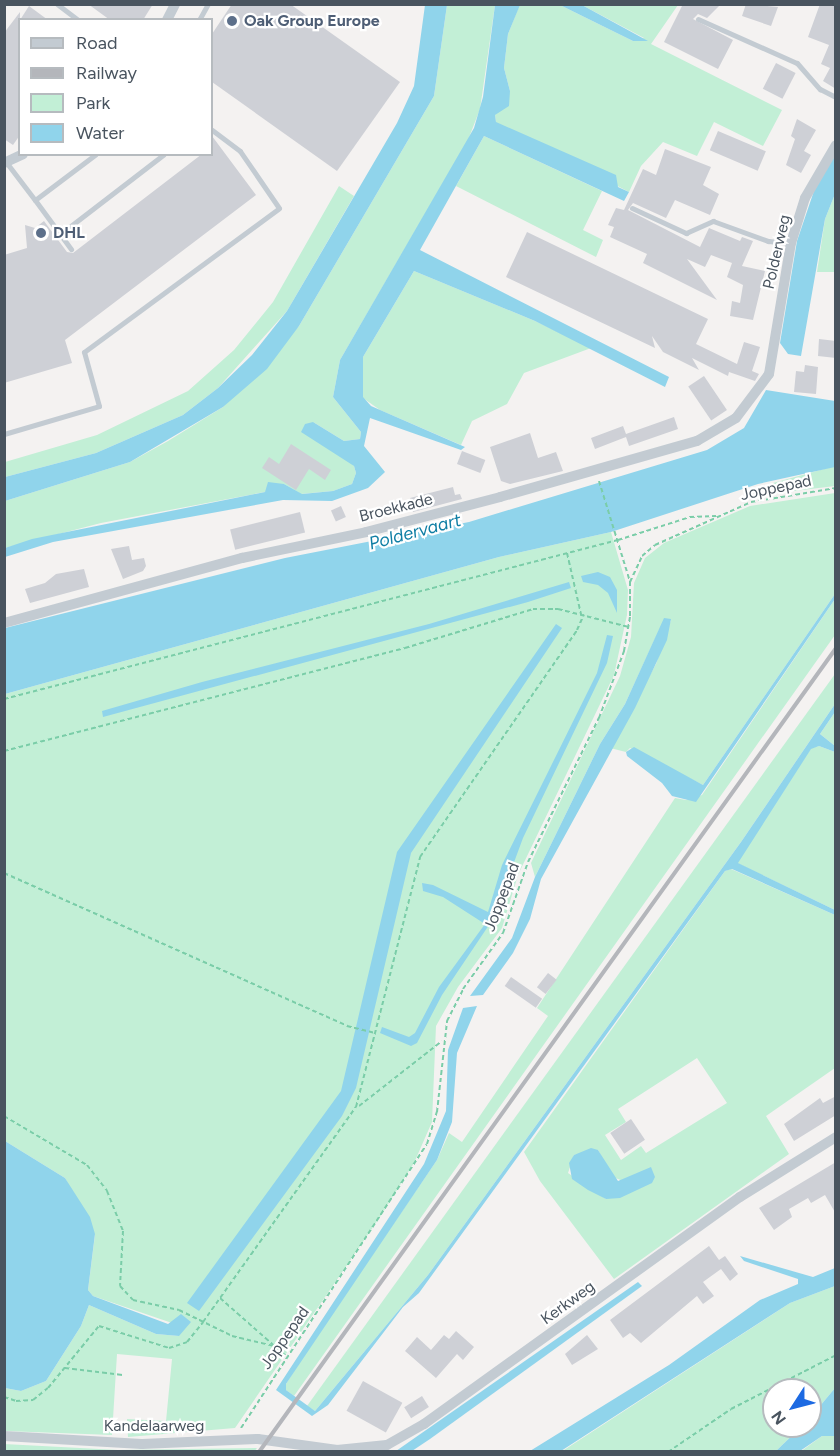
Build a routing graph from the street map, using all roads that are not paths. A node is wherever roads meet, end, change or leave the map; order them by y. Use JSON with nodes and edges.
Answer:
{"nodes":[{"id":1,"x":57,"y":4,"type":"edge"},
{"id":2,"x":175,"y":4,"type":"edge"},
{"id":3,"x":208,"y":4,"type":"edge"},
{"id":4,"x":75,"y":18,"type":"edge"},
{"id":5,"x":168,"y":18,"type":"edge"},
{"id":6,"x":200,"y":18,"type":"edge"},
{"id":7,"x":698,"y":19,"type":"dead end"},
{"id":8,"x":836,"y":97,"type":"edge"},
{"id":9,"x":213,"y":131,"type":"edge"},
{"id":10,"x":836,"y":145,"type":"edge"},
{"id":11,"x":93,"y":156,"type":"edge"},
{"id":12,"x":161,"y":156,"type":"edge"},
{"id":13,"x":5,"y":162,"type":"edge"},
{"id":14,"x":35,"y":200,"type":"junction"},
{"id":15,"x":632,"y":208,"type":"dead end"},
{"id":16,"x":68,"y":228,"type":"dead end"},
{"id":17,"x":792,"y":243,"type":"junction"},
{"id":18,"x":70,"y":249,"type":"dead end"},
{"id":19,"x":769,"y":374,"type":"joint"},
{"id":20,"x":4,"y":434,"type":"edge"},
{"id":21,"x":4,"y":623,"type":"edge"},
{"id":22,"x":836,"y":1137,"type":"edge"},
{"id":23,"x":4,"y":1436,"type":"edge"},
{"id":24,"x":303,"y":1445,"type":"joint"},
{"id":25,"x":336,"y":1451,"type":"edge"}],
"edges":[{"from":1,"to":4,"type":"lane"},
{"from":2,"to":5,"type":"street"},
{"from":3,"to":6,"type":"lane"},
{"from":7,"to":8,"type":"lane"},
{"from":9,"to":20,"type":"lane"},
{"from":10,"to":17,"type":"street","name":"Polderweg"},
{"from":11,"to":14,"type":"lane"},
{"from":12,"to":16,"type":"lane"},
{"from":13,"to":14,"type":"lane"},
{"from":14,"to":18,"type":"lane"},
{"from":15,"to":17,"type":"lane"},
{"from":17,"to":19,"type":"street","name":"Polderweg"},
{"from":19,"to":21,"type":"street","name":"Broekkade"},
{"from":22,"to":25,"type":"street","name":"Kerkweg"},
{"from":23,"to":24,"type":"street","name":"Kandelaarweg"},
{"from":24,"to":25,"type":"street","name":"Kerkweg"}]}
